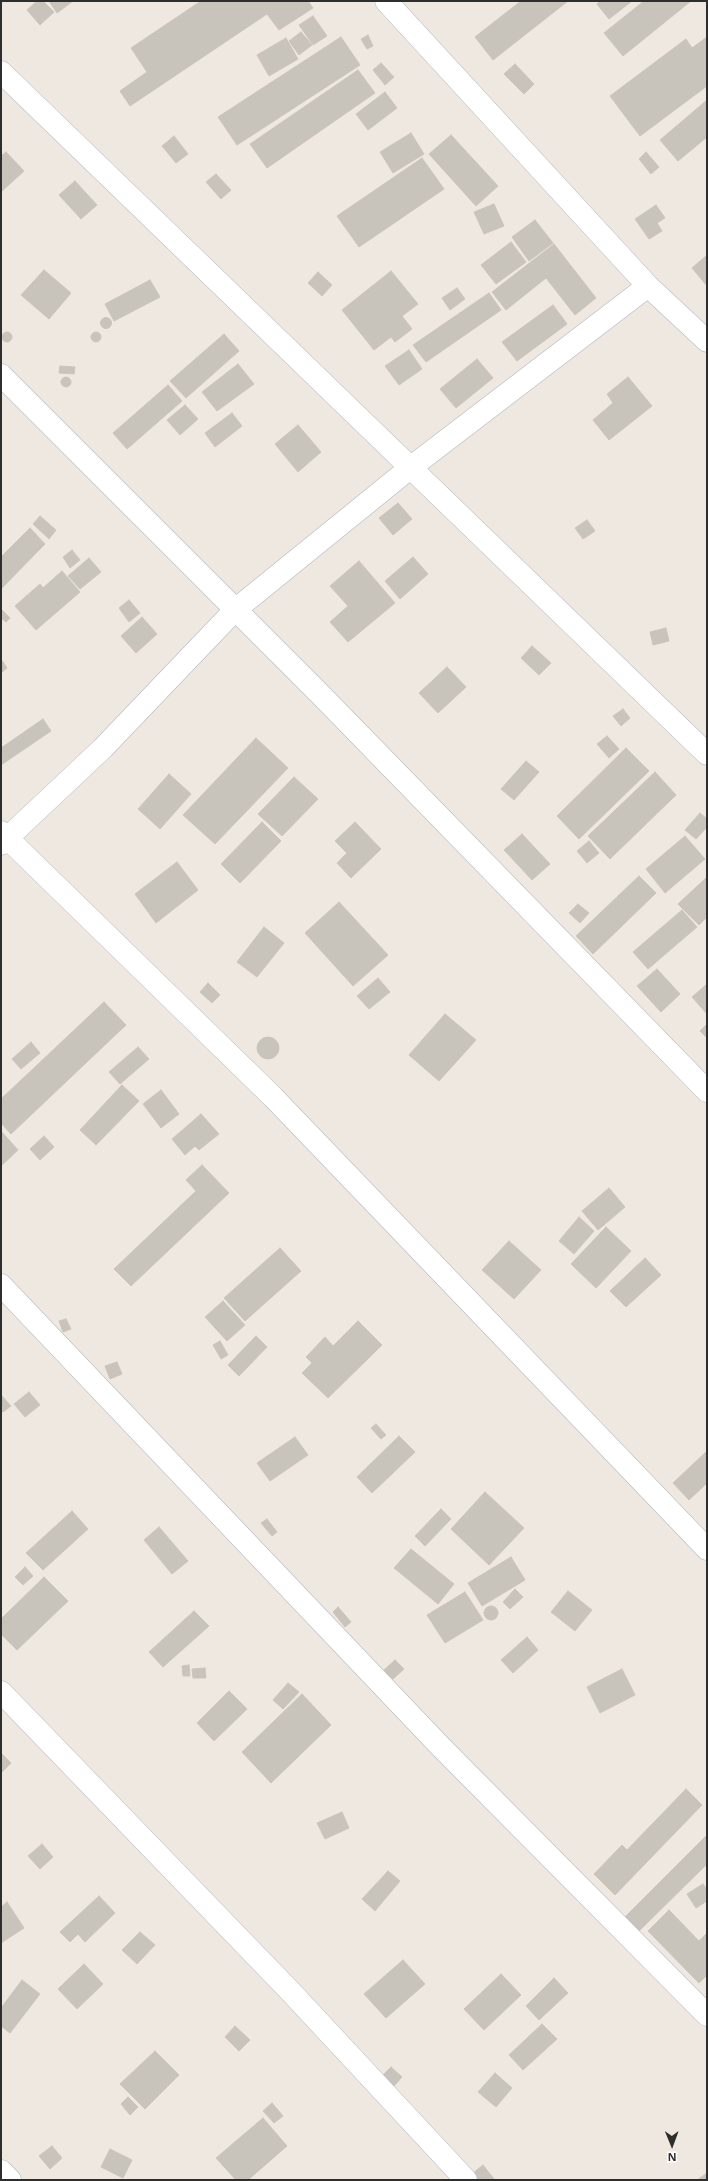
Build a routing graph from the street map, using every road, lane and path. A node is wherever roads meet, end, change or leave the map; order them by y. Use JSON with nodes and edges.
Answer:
{"nodes":[{"id":1,"x":386,"y":1,"type":"edge"},
{"id":2,"x":1,"y":72,"type":"edge"},
{"id":3,"x":648,"y":286,"type":"junction"},
{"id":4,"x":707,"y":341,"type":"edge"},
{"id":5,"x":1,"y":375,"type":"edge"},
{"id":6,"x":410,"y":468,"type":"junction"},
{"id":7,"x":235,"y":610,"type":"junction"},
{"id":8,"x":707,"y":754,"type":"edge"},
{"id":9,"x":3,"y":838,"type":"edge"},
{"id":10,"x":707,"y":1091,"type":"edge"},
{"id":11,"x":1,"y":1285,"type":"edge"},
{"id":12,"x":707,"y":1548,"type":"edge"},
{"id":13,"x":1,"y":1692,"type":"edge"},
{"id":14,"x":707,"y":2015,"type":"edge"},
{"id":15,"x":1,"y":2171,"type":"edge"},
{"id":16,"x":10,"y":2180,"type":"edge"},
{"id":17,"x":466,"y":2180,"type":"edge"}],
"edges":[{"from":1,"to":3,"type":"street"},
{"from":2,"to":6,"type":"street"},
{"from":3,"to":4,"type":"street"},
{"from":3,"to":6,"type":"street"},
{"from":5,"to":7,"type":"street"},
{"from":6,"to":7,"type":"street"},
{"from":6,"to":8,"type":"street"},
{"from":7,"to":9,"type":"street"},
{"from":7,"to":10,"type":"street"},
{"from":9,"to":12,"type":"street"},
{"from":11,"to":14,"type":"street"},
{"from":13,"to":17,"type":"street"},
{"from":15,"to":16,"type":"street"}]}
